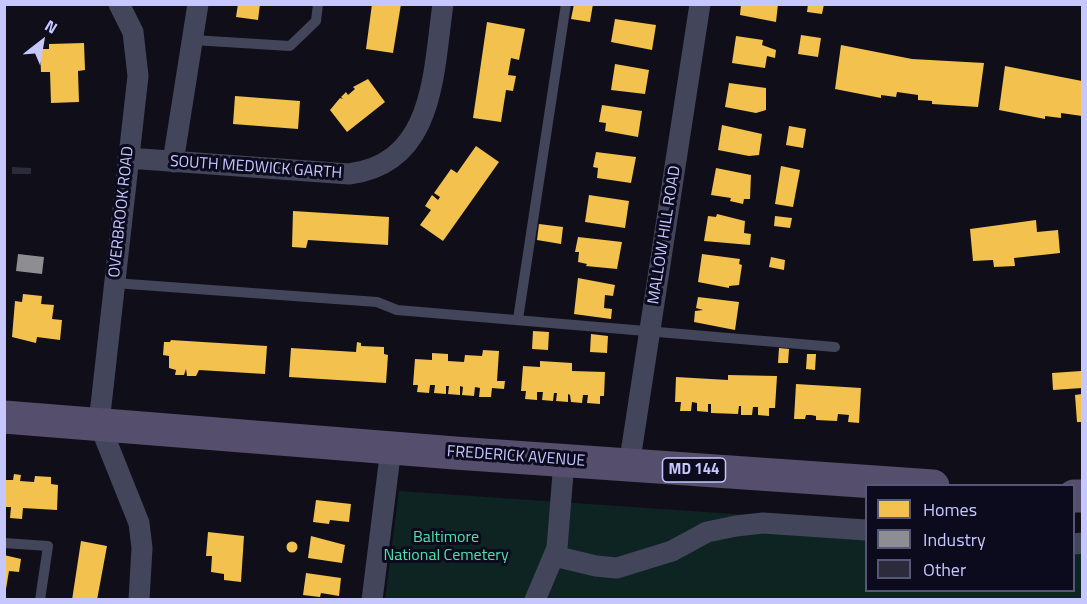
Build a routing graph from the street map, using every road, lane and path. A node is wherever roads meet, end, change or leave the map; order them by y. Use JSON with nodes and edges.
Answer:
{"nodes":[{"id":1,"x":119,"y":4,"type":"edge"},
{"id":2,"x":198,"y":4,"type":"edge"},
{"id":3,"x":318,"y":4,"type":"edge"},
{"id":4,"x":443,"y":4,"type":"edge"},
{"id":5,"x":566,"y":4,"type":"edge"},
{"id":6,"x":700,"y":4,"type":"edge"},
{"id":7,"x":193,"y":39,"type":"junction"},
{"id":8,"x":128,"y":158,"type":"junction"},
{"id":9,"x":173,"y":162,"type":"junction"},
{"id":10,"x":114,"y":283,"type":"junction"},
{"id":11,"x":518,"y":319,"type":"junction"},
{"id":12,"x":651,"y":331,"type":"junction"},
{"id":13,"x":835,"y":347,"type":"dead end"},
{"id":14,"x":4,"y":417,"type":"edge"},
{"id":15,"x":99,"y":423,"type":"junction"},
{"id":16,"x":392,"y":448,"type":"junction"},
{"id":17,"x":564,"y":461,"type":"junction"},
{"id":18,"x":629,"y":466,"type":"junction"},
{"id":19,"x":903,"y":484,"type":"edge"},
{"id":20,"x":865,"y":530,"type":"edge"},
{"id":21,"x":4,"y":543,"type":"edge"},
{"id":22,"x":554,"y":556,"type":"junction"},
{"id":23,"x":40,"y":600,"type":"edge"},
{"id":24,"x":139,"y":600,"type":"edge"},
{"id":25,"x":372,"y":600,"type":"edge"},
{"id":26,"x":535,"y":600,"type":"edge"}],
"edges":[{"from":1,"to":8,"type":"street","name":"OVERBROOK ROAD"},
{"from":2,"to":7,"type":"street"},
{"from":3,"to":7,"type":"lane"},
{"from":4,"to":9,"type":"street","name":"SOUTH MEDWICK GARTH"},
{"from":5,"to":11,"type":"lane"},
{"from":6,"to":12,"type":"street","name":"MALLOW HILL ROAD"},
{"from":7,"to":9,"type":"street"},
{"from":8,"to":9,"type":"street","name":"SOUTH MEDWICK GARTH"},
{"from":8,"to":10,"type":"street","name":"OVERBROOK ROAD"},
{"from":10,"to":11,"type":"lane"},
{"from":10,"to":15,"type":"street","name":"OVERBROOK ROAD"},
{"from":11,"to":12,"type":"lane"},
{"from":12,"to":13,"type":"lane"},
{"from":12,"to":18,"type":"street","name":"MALLOW HILL ROAD"},
{"from":14,"to":15,"type":"main road","number":"MD 144"},
{"from":15,"to":16,"type":"main road","name":"FREDERICK AVENUE","number":"MD 144"},
{"from":15,"to":24,"type":"street"},
{"from":16,"to":17,"type":"main road","name":"FREDERICK AVENUE","number":"MD 144"},
{"from":16,"to":25,"type":"street"},
{"from":17,"to":18,"type":"main road","name":"FREDERICK AVENUE","number":"MD 144"},
{"from":17,"to":22,"type":"street"},
{"from":18,"to":19,"type":"main road","name":"FREDERICK AVENUE","number":"MD 144"},
{"from":20,"to":22,"type":"street"},
{"from":21,"to":23,"type":"lane"},
{"from":22,"to":26,"type":"street"}]}
